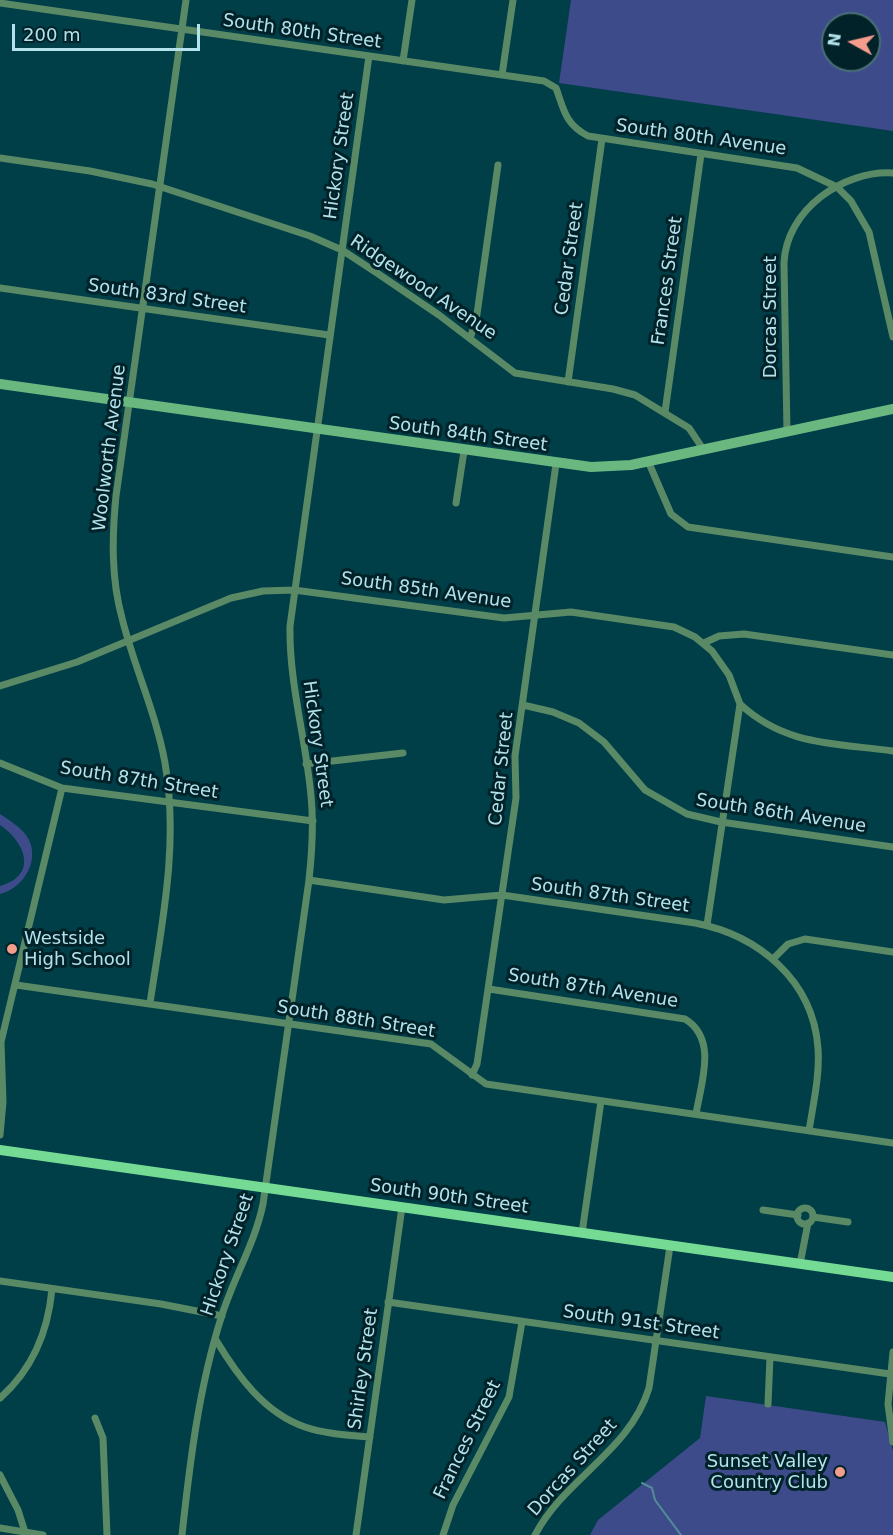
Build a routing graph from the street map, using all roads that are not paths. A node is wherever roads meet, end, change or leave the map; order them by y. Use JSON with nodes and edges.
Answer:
{"nodes":[{"id":1,"x":186,"y":0,"type":"edge"},
{"id":2,"x":412,"y":0,"type":"edge"},
{"id":3,"x":513,"y":0,"type":"edge"},
{"id":4,"x":0,"y":3,"type":"edge"},
{"id":5,"x":182,"y":29,"type":"junction"},
{"id":6,"x":369,"y":56,"type":"junction"},
{"id":7,"x":403,"y":61,"type":"junction"},
{"id":8,"x":502,"y":75,"type":"junction"},
{"id":9,"x":529,"y":79,"type":"joint"},
{"id":10,"x":602,"y":139,"type":"junction"},
{"id":11,"x":700,"y":154,"type":"junction"},
{"id":12,"x":0,"y":158,"type":"edge"},
{"id":13,"x":498,"y":165,"type":"dead end"},
{"id":14,"x":893,"y":173,"type":"edge"},
{"id":15,"x":160,"y":186,"type":"junction"},
{"id":16,"x":837,"y":187,"type":"junction"},
{"id":17,"x":342,"y":250,"type":"junction"},
{"id":18,"x":0,"y":288,"type":"edge"},
{"id":19,"x":143,"y":308,"type":"junction"},
{"id":20,"x":892,"y":333,"type":"edge"},
{"id":21,"x":329,"y":335,"type":"junction"},
{"id":22,"x":470,"y":338,"type":"junction"},
{"id":23,"x":568,"y":382,"type":"junction"},
{"id":24,"x":0,"y":384,"type":"edge"},
{"id":25,"x":130,"y":403,"type":"junction"},
{"id":26,"x":893,"y":409,"type":"edge"},
{"id":27,"x":665,"y":412,"type":"junction"},
{"id":28,"x":316,"y":430,"type":"junction"},
{"id":29,"x":787,"y":432,"type":"junction"},
{"id":30,"x":703,"y":449,"type":"junction"},
{"id":31,"x":464,"y":451,"type":"junction"},
{"id":32,"x":648,"y":461,"type":"junction"},
{"id":33,"x":556,"y":464,"type":"junction"},
{"id":34,"x":456,"y":503,"type":"dead end"},
{"id":35,"x":893,"y":557,"type":"edge"},
{"id":36,"x":294,"y":590,"type":"junction"},
{"id":37,"x":535,"y":615,"type":"junction"},
{"id":38,"x":128,"y":641,"type":"junction"},
{"id":39,"x":704,"y":643,"type":"junction"},
{"id":40,"x":893,"y":655,"type":"edge"},
{"id":41,"x":0,"y":686,"type":"edge"},
{"id":42,"x":523,"y":705,"type":"junction"},
{"id":43,"x":740,"y":705,"type":"junction"},
{"id":44,"x":893,"y":751,"type":"edge"},
{"id":45,"x":403,"y":753,"type":"dead end"},
{"id":46,"x":0,"y":762,"type":"edge"},
{"id":47,"x":306,"y":764,"type":"junction"},
{"id":48,"x":62,"y":788,"type":"junction"},
{"id":49,"x":169,"y":801,"type":"junction"},
{"id":50,"x":312,"y":821,"type":"junction"},
{"id":51,"x":721,"y":822,"type":"junction"},
{"id":52,"x":893,"y":847,"type":"edge"},
{"id":53,"x":309,"y":879,"type":"junction"},
{"id":54,"x":502,"y":895,"type":"junction"},
{"id":55,"x":706,"y":925,"type":"junction"},
{"id":56,"x":893,"y":952,"type":"edge"},
{"id":57,"x":773,"y":958,"type":"junction"},
{"id":58,"x":15,"y":985,"type":"junction"},
{"id":59,"x":489,"y":989,"type":"junction"},
{"id":60,"x":150,"y":1003,"type":"junction"},
{"id":61,"x":289,"y":1023,"type":"junction"},
{"id":62,"x":471,"y":1075,"type":"junction"},
{"id":63,"x":601,"y":1101,"type":"junction"},
{"id":64,"x":696,"y":1114,"type":"junction"},
{"id":65,"x":809,"y":1131,"type":"junction"},
{"id":66,"x":0,"y":1135,"type":"edge"},
{"id":67,"x":893,"y":1143,"type":"edge"},
{"id":68,"x":0,"y":1150,"type":"edge"},
{"id":69,"x":266,"y":1188,"type":"junction"},
{"id":70,"x":402,"y":1207,"type":"junction"},
{"id":71,"x":763,"y":1210,"type":"dead end"},
{"id":72,"x":798,"y":1215,"type":"junction"},
{"id":73,"x":808,"y":1221,"type":"junction"},
{"id":74,"x":848,"y":1222,"type":"dead end"},
{"id":75,"x":582,"y":1233,"type":"junction"},
{"id":76,"x":670,"y":1246,"type":"junction"},
{"id":77,"x":800,"y":1264,"type":"junction"},
{"id":78,"x":893,"y":1277,"type":"edge"},
{"id":79,"x":0,"y":1281,"type":"edge"},
{"id":80,"x":52,"y":1289,"type":"junction"},
{"id":81,"x":388,"y":1302,"type":"junction"},
{"id":82,"x":222,"y":1316,"type":"junction"},
{"id":83,"x":522,"y":1322,"type":"junction"},
{"id":84,"x":216,"y":1340,"type":"junction"},
{"id":85,"x":656,"y":1341,"type":"junction"},
{"id":86,"x":893,"y":1352,"type":"edge"},
{"id":87,"x":770,"y":1357,"type":"junction"},
{"id":88,"x":890,"y":1374,"type":"junction"},
{"id":89,"x":0,"y":1398,"type":"edge"},
{"id":90,"x":768,"y":1404,"type":"dead end"},
{"id":91,"x":95,"y":1418,"type":"dead end"},
{"id":92,"x":370,"y":1437,"type":"junction"},
{"id":93,"x":893,"y":1442,"type":"edge"},
{"id":94,"x":0,"y":1475,"type":"edge"},
{"id":95,"x":0,"y":1528,"type":"edge"},
{"id":96,"x":25,"y":1532,"type":"junction"},
{"id":97,"x":43,"y":1535,"type":"edge"},
{"id":98,"x":107,"y":1535,"type":"edge"},
{"id":99,"x":182,"y":1535,"type":"edge"},
{"id":100,"x":356,"y":1535,"type":"edge"},
{"id":101,"x":443,"y":1535,"type":"edge"},
{"id":102,"x":535,"y":1535,"type":"edge"}],
"edges":[{"from":1,"to":5,"type":"street","name":"Woolworth Avenue"},
{"from":2,"to":7,"type":"street"},
{"from":3,"to":8,"type":"street"},
{"from":4,"to":5,"type":"street","name":"South 80th Street"},
{"from":5,"to":6,"type":"street","name":"South 80th Street"},
{"from":5,"to":15,"type":"street","name":"Woolworth Avenue"},
{"from":6,"to":7,"type":"street","name":"South 80th Street"},
{"from":6,"to":17,"type":"street","name":"Hickory Street"},
{"from":7,"to":8,"type":"street","name":"South 80th Street"},
{"from":8,"to":9,"type":"street","name":"South 80th Street"},
{"from":9,"to":10,"type":"street","name":"South 80th Avenue"},
{"from":10,"to":11,"type":"street","name":"South 80th Avenue"},
{"from":10,"to":23,"type":"street","name":"Cedar Street"},
{"from":11,"to":16,"type":"street","name":"South 80th Avenue"},
{"from":11,"to":27,"type":"street","name":"Frances Street"},
{"from":12,"to":15,"type":"street","name":"Ridgewood Avenue"},
{"from":13,"to":22,"type":"street"},
{"from":14,"to":16,"type":"street"},
{"from":15,"to":17,"type":"street","name":"Ridgewood Avenue"},
{"from":15,"to":19,"type":"street","name":"Woolworth Avenue"},
{"from":16,"to":20,"type":"street"},
{"from":16,"to":29,"type":"street","name":"Dorcas Street"},
{"from":17,"to":21,"type":"street","name":"Hickory Street"},
{"from":17,"to":22,"type":"street","name":"Ridgewood Avenue"},
{"from":18,"to":19,"type":"street","name":"South 83rd Street"},
{"from":19,"to":21,"type":"street","name":"South 83rd Street"},
{"from":19,"to":25,"type":"street","name":"Woolworth Avenue"},
{"from":21,"to":28,"type":"street","name":"Hickory Street"},
{"from":22,"to":23,"type":"street","name":"Ridgewood Avenue"},
{"from":23,"to":27,"type":"street","name":"Ridgewood Avenue"},
{"from":24,"to":25,"type":"main road","name":"South 84th Street"},
{"from":25,"to":28,"type":"main road","name":"South 84th Street"},
{"from":25,"to":38,"type":"street","name":"Woolworth Avenue"},
{"from":26,"to":29,"type":"main road"},
{"from":27,"to":30,"type":"street","name":"Ridgewood Avenue"},
{"from":28,"to":31,"type":"main road","name":"South 84th Street"},
{"from":28,"to":36,"type":"street","name":"Hickory Street"},
{"from":29,"to":30,"type":"main road"},
{"from":30,"to":32,"type":"main road"},
{"from":31,"to":33,"type":"main road","name":"South 84th Street"},
{"from":31,"to":34,"type":"street"},
{"from":32,"to":33,"type":"main road","name":"South 84th Street"},
{"from":32,"to":35,"type":"street"},
{"from":33,"to":37,"type":"street","name":"Cedar Street"},
{"from":36,"to":37,"type":"street","name":"South 85th Avenue"},
{"from":36,"to":38,"type":"street","name":"South 85th Avenue"},
{"from":36,"to":47,"type":"street","name":"Hickory Street"},
{"from":37,"to":39,"type":"street","name":"South 85th Avenue"},
{"from":37,"to":42,"type":"street","name":"Cedar Street"},
{"from":38,"to":41,"type":"street","name":"South 85th Avenue"},
{"from":38,"to":49,"type":"street","name":"Woolworth Avenue"},
{"from":39,"to":40,"type":"street"},
{"from":39,"to":43,"type":"street"},
{"from":42,"to":51,"type":"street","name":"South 86th Avenue"},
{"from":42,"to":54,"type":"street","name":"Cedar Street"},
{"from":43,"to":44,"type":"street"},
{"from":43,"to":51,"type":"street"},
{"from":45,"to":47,"type":"street"},
{"from":46,"to":48,"type":"street","name":"South 87th Street"},
{"from":47,"to":50,"type":"street","name":"Hickory Street"},
{"from":48,"to":49,"type":"street","name":"South 87th Street"},
{"from":48,"to":58,"type":"street"},
{"from":49,"to":50,"type":"street","name":"South 87th Street"},
{"from":49,"to":60,"type":"street","name":"Woolworth Avenue"},
{"from":50,"to":53,"type":"street","name":"Hickory Street"},
{"from":51,"to":52,"type":"street","name":"South 86th Avenue"},
{"from":51,"to":55,"type":"street"},
{"from":53,"to":54,"type":"street","name":"South 87th Street"},
{"from":53,"to":61,"type":"street","name":"Hickory Street"},
{"from":54,"to":55,"type":"street","name":"South 87th Street"},
{"from":54,"to":59,"type":"street","name":"Cedar Street"},
{"from":55,"to":57,"type":"street","name":"South 87th Street"},
{"from":56,"to":57,"type":"street"},
{"from":57,"to":65,"type":"street","name":"South 87th Street"},
{"from":58,"to":60,"type":"street","name":"South 88th Street"},
{"from":58,"to":66,"type":"street"},
{"from":59,"to":62,"type":"street","name":"Cedar Street"},
{"from":59,"to":64,"type":"street","name":"South 87th Avenue"},
{"from":60,"to":61,"type":"street","name":"South 88th Street"},
{"from":61,"to":62,"type":"street","name":"South 88th Street"},
{"from":61,"to":69,"type":"street","name":"Hickory Street"},
{"from":62,"to":63,"type":"street","name":"South 88th Street"},
{"from":63,"to":64,"type":"street","name":"South 88th Street"},
{"from":63,"to":75,"type":"street"},
{"from":64,"to":65,"type":"street","name":"South 88th Street"},
{"from":65,"to":67,"type":"street","name":"South 88th Street"},
{"from":68,"to":69,"type":"main road","name":"South 90th Street"},
{"from":69,"to":70,"type":"main road","name":"South 90th Street"},
{"from":69,"to":82,"type":"street","name":"Hickory Street"},
{"from":70,"to":75,"type":"main road","name":"South 90th Street"},
{"from":70,"to":81,"type":"street","name":"Shirley Street"},
{"from":71,"to":72,"type":"street"},
{"from":72,"to":73,"type":"street"},
{"from":72,"to":73,"type":"street"},
{"from":73,"to":74,"type":"street"},
{"from":73,"to":77,"type":"street"},
{"from":75,"to":76,"type":"main road","name":"South 90th Street"},
{"from":76,"to":77,"type":"main road","name":"South 90th Street"},
{"from":76,"to":85,"type":"street","name":"Dorcas Street"},
{"from":77,"to":78,"type":"main road","name":"South 90th Street"},
{"from":79,"to":80,"type":"street"},
{"from":80,"to":82,"type":"street"},
{"from":80,"to":89,"type":"street"},
{"from":81,"to":83,"type":"street","name":"South 91st Street"},
{"from":81,"to":92,"type":"street","name":"Shirley Street"},
{"from":82,"to":84,"type":"street","name":"Hickory Street"},
{"from":83,"to":85,"type":"street","name":"South 91st Street"},
{"from":83,"to":101,"type":"street","name":"Frances Street"},
{"from":84,"to":92,"type":"street"},
{"from":84,"to":99,"type":"street","name":"Hickory Street"},
{"from":85,"to":87,"type":"street","name":"South 91st Street"},
{"from":85,"to":102,"type":"street","name":"Dorcas Street"},
{"from":86,"to":88,"type":"street"},
{"from":87,"to":88,"type":"street","name":"South 91st Street"},
{"from":87,"to":90,"type":"street"},
{"from":88,"to":93,"type":"street"},
{"from":91,"to":98,"type":"street"},
{"from":92,"to":100,"type":"street","name":"Shirley Street"},
{"from":94,"to":96,"type":"street"},
{"from":95,"to":96,"type":"street"},
{"from":96,"to":97,"type":"street"}]}
